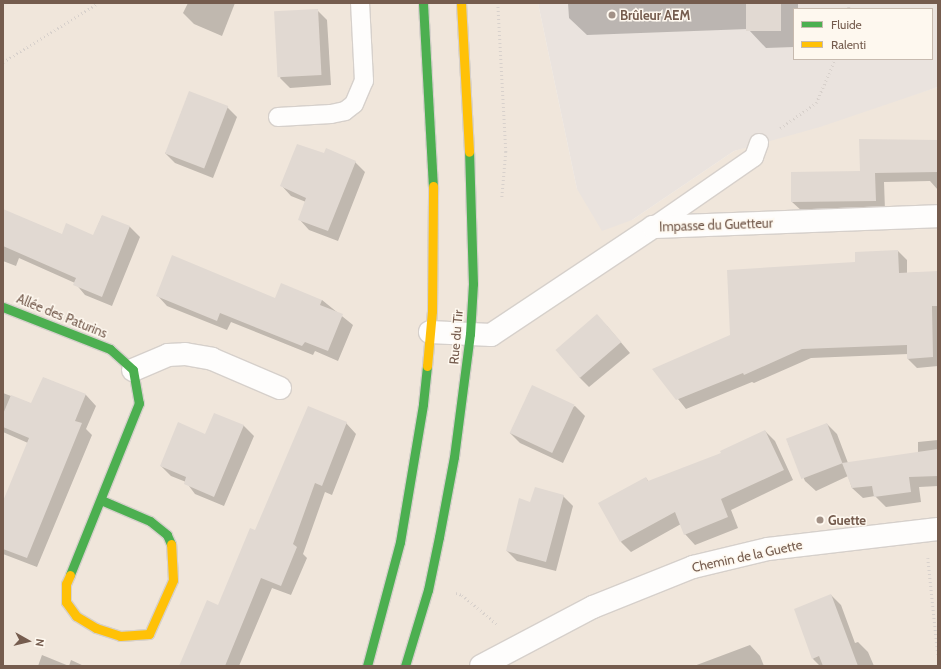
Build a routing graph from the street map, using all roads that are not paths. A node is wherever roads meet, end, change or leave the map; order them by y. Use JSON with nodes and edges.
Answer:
{"nodes":[{"id":1,"x":360,"y":3,"type":"edge"},
{"id":2,"x":423,"y":3,"type":"edge"},
{"id":3,"x":461,"y":3,"type":"edge"},
{"id":4,"x":278,"y":117,"type":"dead end"},
{"id":5,"x":759,"y":143,"type":"road end"},
{"id":6,"x":938,"y":216,"type":"edge"},
{"id":7,"x":653,"y":227,"type":"junction"},
{"id":8,"x":3,"y":307,"type":"edge"},
{"id":9,"x":430,"y":332,"type":"junction"},
{"id":10,"x":470,"y":334,"type":"junction"},
{"id":11,"x":133,"y":370,"type":"junction"},
{"id":12,"x":280,"y":388,"type":"dead end"},
{"id":13,"x":101,"y":500,"type":"junction"},
{"id":14,"x":938,"y":529,"type":"edge"},
{"id":15,"x":368,"y":664,"type":"edge"},
{"id":16,"x":379,"y":664,"type":"dead end"},
{"id":17,"x":405,"y":666,"type":"edge"},
{"id":18,"x":481,"y":666,"type":"edge"}],
"edges":[{"from":1,"to":4,"type":"lane"},
{"from":2,"to":9,"type":"main road","name":"Rue du Tir"},
{"from":3,"to":10,"type":"main road","name":"Rue du Tir"},
{"from":5,"to":7,"type":"lane"},
{"from":6,"to":7,"type":"street","name":"Impasse du Guetteur"},
{"from":7,"to":10,"type":"street","name":"Impasse du Guetteur"},
{"from":8,"to":11,"type":"main road","name":"Allée des Paturins"},
{"from":9,"to":10,"type":"street","name":"Impasse du Guetteur"},
{"from":9,"to":15,"type":"main road","name":"Rue du Tir"},
{"from":10,"to":17,"type":"main road","name":"Rue du Tir"},
{"from":11,"to":12,"type":"street"},
{"from":11,"to":13,"type":"main road"},
{"from":13,"to":13,"type":"main road"},
{"from":14,"to":18,"type":"street","name":"Chemin de la Guette"},
{"from":15,"to":16,"type":"main road"}]}
